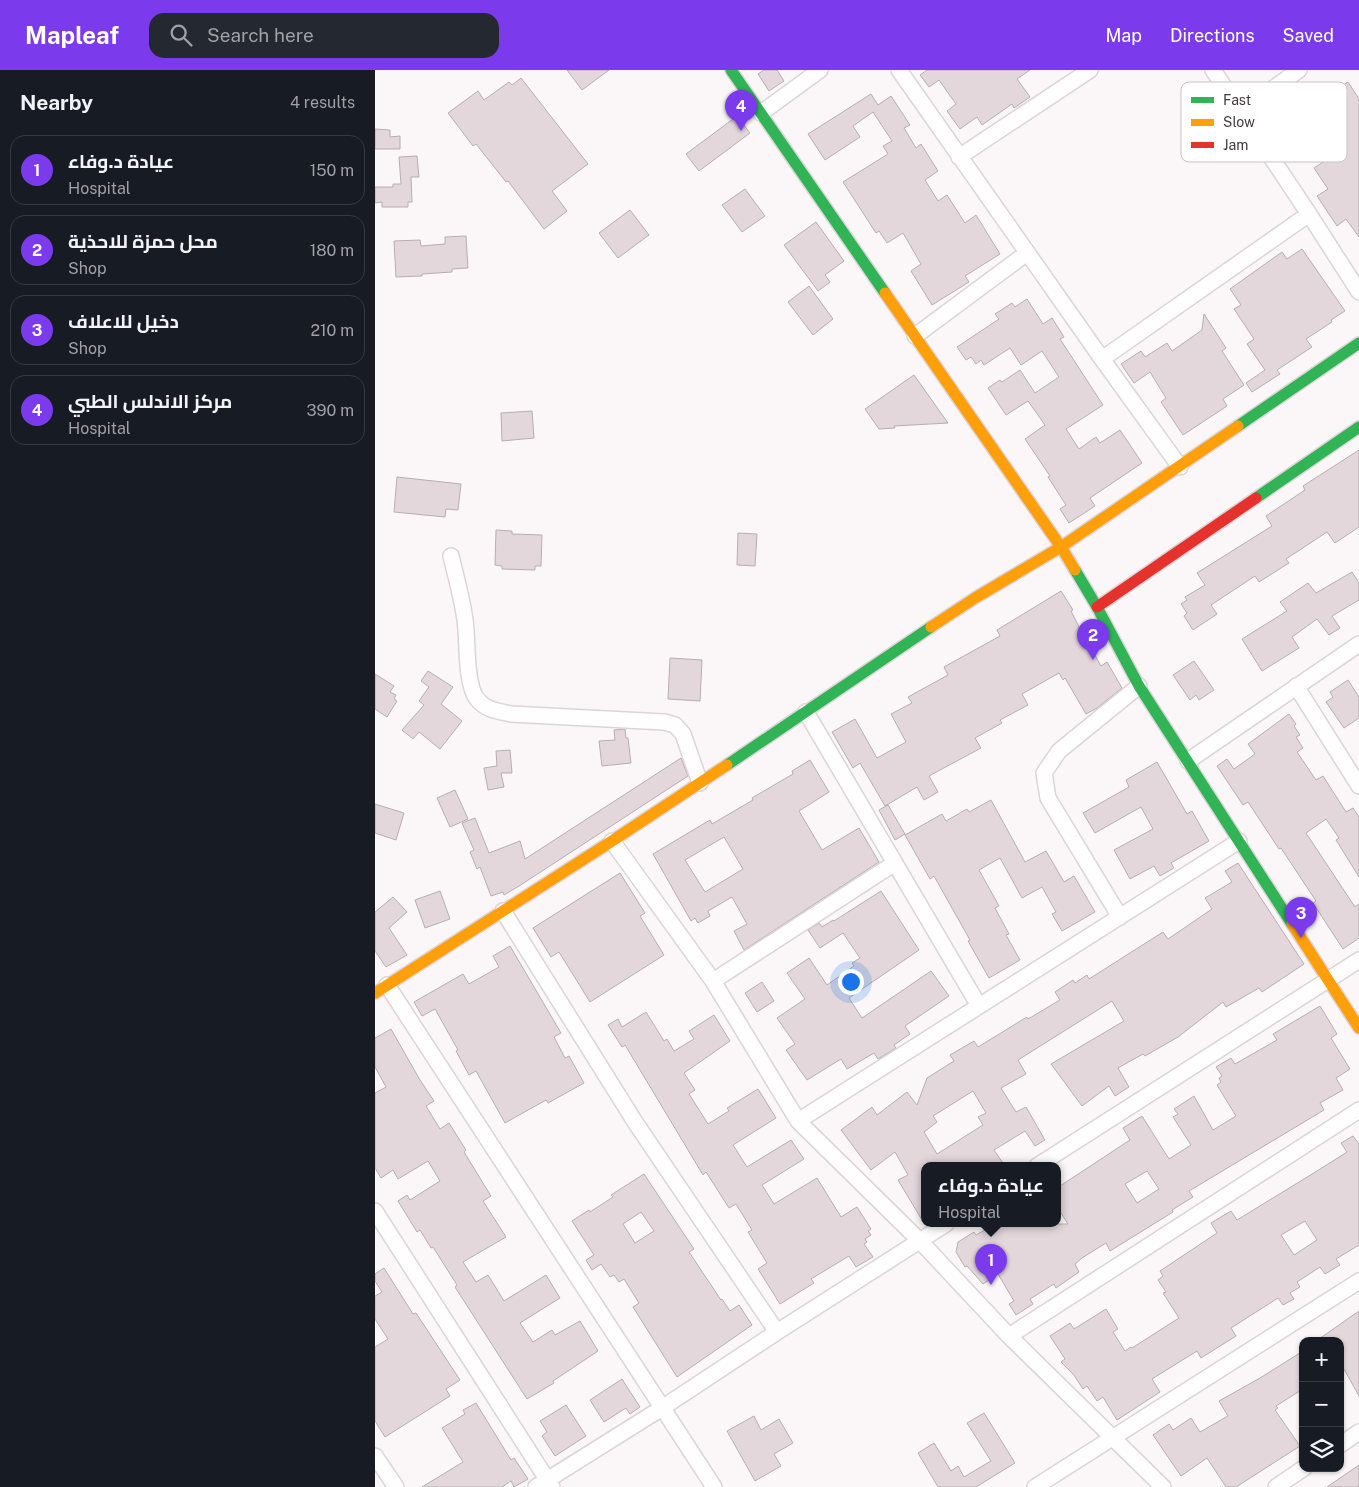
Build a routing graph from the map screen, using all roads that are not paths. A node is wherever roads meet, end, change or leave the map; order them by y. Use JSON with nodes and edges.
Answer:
{"nodes":[{"id":1,"x":731,"y":70,"type":"edge"},
{"id":2,"x":821,"y":70,"type":"edge"},
{"id":3,"x":899,"y":70,"type":"edge"},
{"id":4,"x":1091,"y":70,"type":"edge"},
{"id":5,"x":1213,"y":70,"type":"edge"},
{"id":6,"x":1299,"y":70,"type":"edge"},
{"id":7,"x":1221,"y":82,"type":"edge"},
{"id":8,"x":1282,"y":82,"type":"edge"},
{"id":9,"x":761,"y":113,"type":"junction"},
{"id":10,"x":959,"y":157,"type":"junction"},
{"id":11,"x":1274,"y":162,"type":"edge"},
{"id":12,"x":1309,"y":214,"type":"junction"},
{"id":13,"x":1027,"y":253,"type":"junction"},
{"id":14,"x":1359,"y":292,"type":"edge"},
{"id":15,"x":915,"y":336,"type":"junction"},
{"id":16,"x":1359,"y":343,"type":"edge"},
{"id":17,"x":1102,"y":359,"type":"junction"},
{"id":18,"x":1359,"y":427,"type":"edge"},
{"id":19,"x":1180,"y":467,"type":"junction"},
{"id":20,"x":1061,"y":547,"type":"junction"},
{"id":21,"x":451,"y":556,"type":"dead end"},
{"id":22,"x":1097,"y":607,"type":"junction"},
{"id":23,"x":1359,"y":644,"type":"edge"},
{"id":24,"x":1139,"y":686,"type":"junction"},
{"id":25,"x":1296,"y":686,"type":"junction"},
{"id":26,"x":806,"y":712,"type":"junction"},
{"id":27,"x":1188,"y":761,"type":"junction"},
{"id":28,"x":700,"y":783,"type":"junction"},
{"id":29,"x":1359,"y":786,"type":"edge"},
{"id":30,"x":613,"y":840,"type":"junction"},
{"id":31,"x":1239,"y":841,"type":"junction"},
{"id":32,"x":895,"y":863,"type":"junction"},
{"id":33,"x":503,"y":911,"type":"junction"},
{"id":34,"x":1120,"y":917,"type":"junction"},
{"id":35,"x":1359,"y":960,"type":"edge"},
{"id":36,"x":713,"y":980,"type":"junction"},
{"id":37,"x":1329,"y":980,"type":"junction"},
{"id":38,"x":381,"y":989,"type":"edge"},
{"id":39,"x":979,"y":1006,"type":"junction"},
{"id":40,"x":1359,"y":1028,"type":"edge"},
{"id":41,"x":1359,"y":1110,"type":"edge"},
{"id":42,"x":798,"y":1121,"type":"junction"},
{"id":43,"x":1043,"y":1162,"type":"edge"},
{"id":44,"x":375,"y":1211,"type":"edge"},
{"id":45,"x":941,"y":1227,"type":"edge"},
{"id":46,"x":920,"y":1241,"type":"junction"},
{"id":47,"x":1359,"y":1281,"type":"edge"},
{"id":48,"x":777,"y":1332,"type":"junction"},
{"id":49,"x":1009,"y":1336,"type":"junction"},
{"id":50,"x":662,"y":1408,"type":"junction"},
{"id":51,"x":1359,"y":1432,"type":"edge"},
{"id":52,"x":1113,"y":1438,"type":"junction"},
{"id":53,"x":1344,"y":1442,"type":"edge"},
{"id":54,"x":375,"y":1456,"type":"edge"},
{"id":55,"x":1299,"y":1471,"type":"edge"},
{"id":56,"x":545,"y":1484,"type":"edge"},
{"id":57,"x":396,"y":1487,"type":"edge"},
{"id":58,"x":714,"y":1487,"type":"edge"},
{"id":59,"x":1035,"y":1487,"type":"edge"},
{"id":60,"x":1163,"y":1487,"type":"edge"},
{"id":61,"x":1276,"y":1487,"type":"edge"}],
"edges":[{"from":1,"to":9,"type":"street"},
{"from":2,"to":9,"type":"street"},
{"from":3,"to":10,"type":"street"},
{"from":4,"to":10,"type":"street"},
{"from":5,"to":7,"type":"street"},
{"from":6,"to":8,"type":"street"},
{"from":9,"to":15,"type":"street"},
{"from":10,"to":13,"type":"street"},
{"from":11,"to":12,"type":"street"},
{"from":12,"to":14,"type":"street"},
{"from":12,"to":17,"type":"street"},
{"from":13,"to":15,"type":"street"},
{"from":13,"to":17,"type":"street"},
{"from":15,"to":20,"type":"street"},
{"from":16,"to":19,"type":"street"},
{"from":17,"to":19,"type":"street"},
{"from":18,"to":22,"type":"street"},
{"from":19,"to":20,"type":"street"},
{"from":20,"to":22,"type":"street"},
{"from":20,"to":26,"type":"street"},
{"from":21,"to":28,"type":"street"},
{"from":22,"to":24,"type":"street"},
{"from":23,"to":25,"type":"street"},
{"from":24,"to":27,"type":"street"},
{"from":24,"to":34,"type":"street"},
{"from":25,"to":27,"type":"street"},
{"from":25,"to":29,"type":"street"},
{"from":26,"to":28,"type":"street"},
{"from":26,"to":32,"type":"street"},
{"from":27,"to":31,"type":"street"},
{"from":28,"to":30,"type":"street"},
{"from":30,"to":33,"type":"street"},
{"from":30,"to":36,"type":"street"},
{"from":31,"to":34,"type":"street"},
{"from":31,"to":37,"type":"street"},
{"from":32,"to":36,"type":"street"},
{"from":32,"to":39,"type":"street"},
{"from":33,"to":38,"type":"street"},
{"from":33,"to":48,"type":"street"},
{"from":34,"to":39,"type":"street"},
{"from":35,"to":37,"type":"street"},
{"from":36,"to":42,"type":"street"},
{"from":37,"to":40,"type":"street"},
{"from":37,"to":43,"type":"street"},
{"from":38,"to":50,"type":"street"},
{"from":39,"to":42,"type":"street"},
{"from":41,"to":49,"type":"street"},
{"from":42,"to":46,"type":"street"},
{"from":44,"to":56,"type":"street"},
{"from":45,"to":46,"type":"street"},
{"from":46,"to":48,"type":"street"},
{"from":46,"to":49,"type":"street"},
{"from":47,"to":52,"type":"street"},
{"from":48,"to":50,"type":"street"},
{"from":49,"to":52,"type":"street"},
{"from":50,"to":56,"type":"street"},
{"from":50,"to":58,"type":"street"},
{"from":51,"to":53,"type":"street"},
{"from":52,"to":59,"type":"street"},
{"from":52,"to":60,"type":"street"},
{"from":54,"to":57,"type":"street"},
{"from":55,"to":61,"type":"street"}]}
